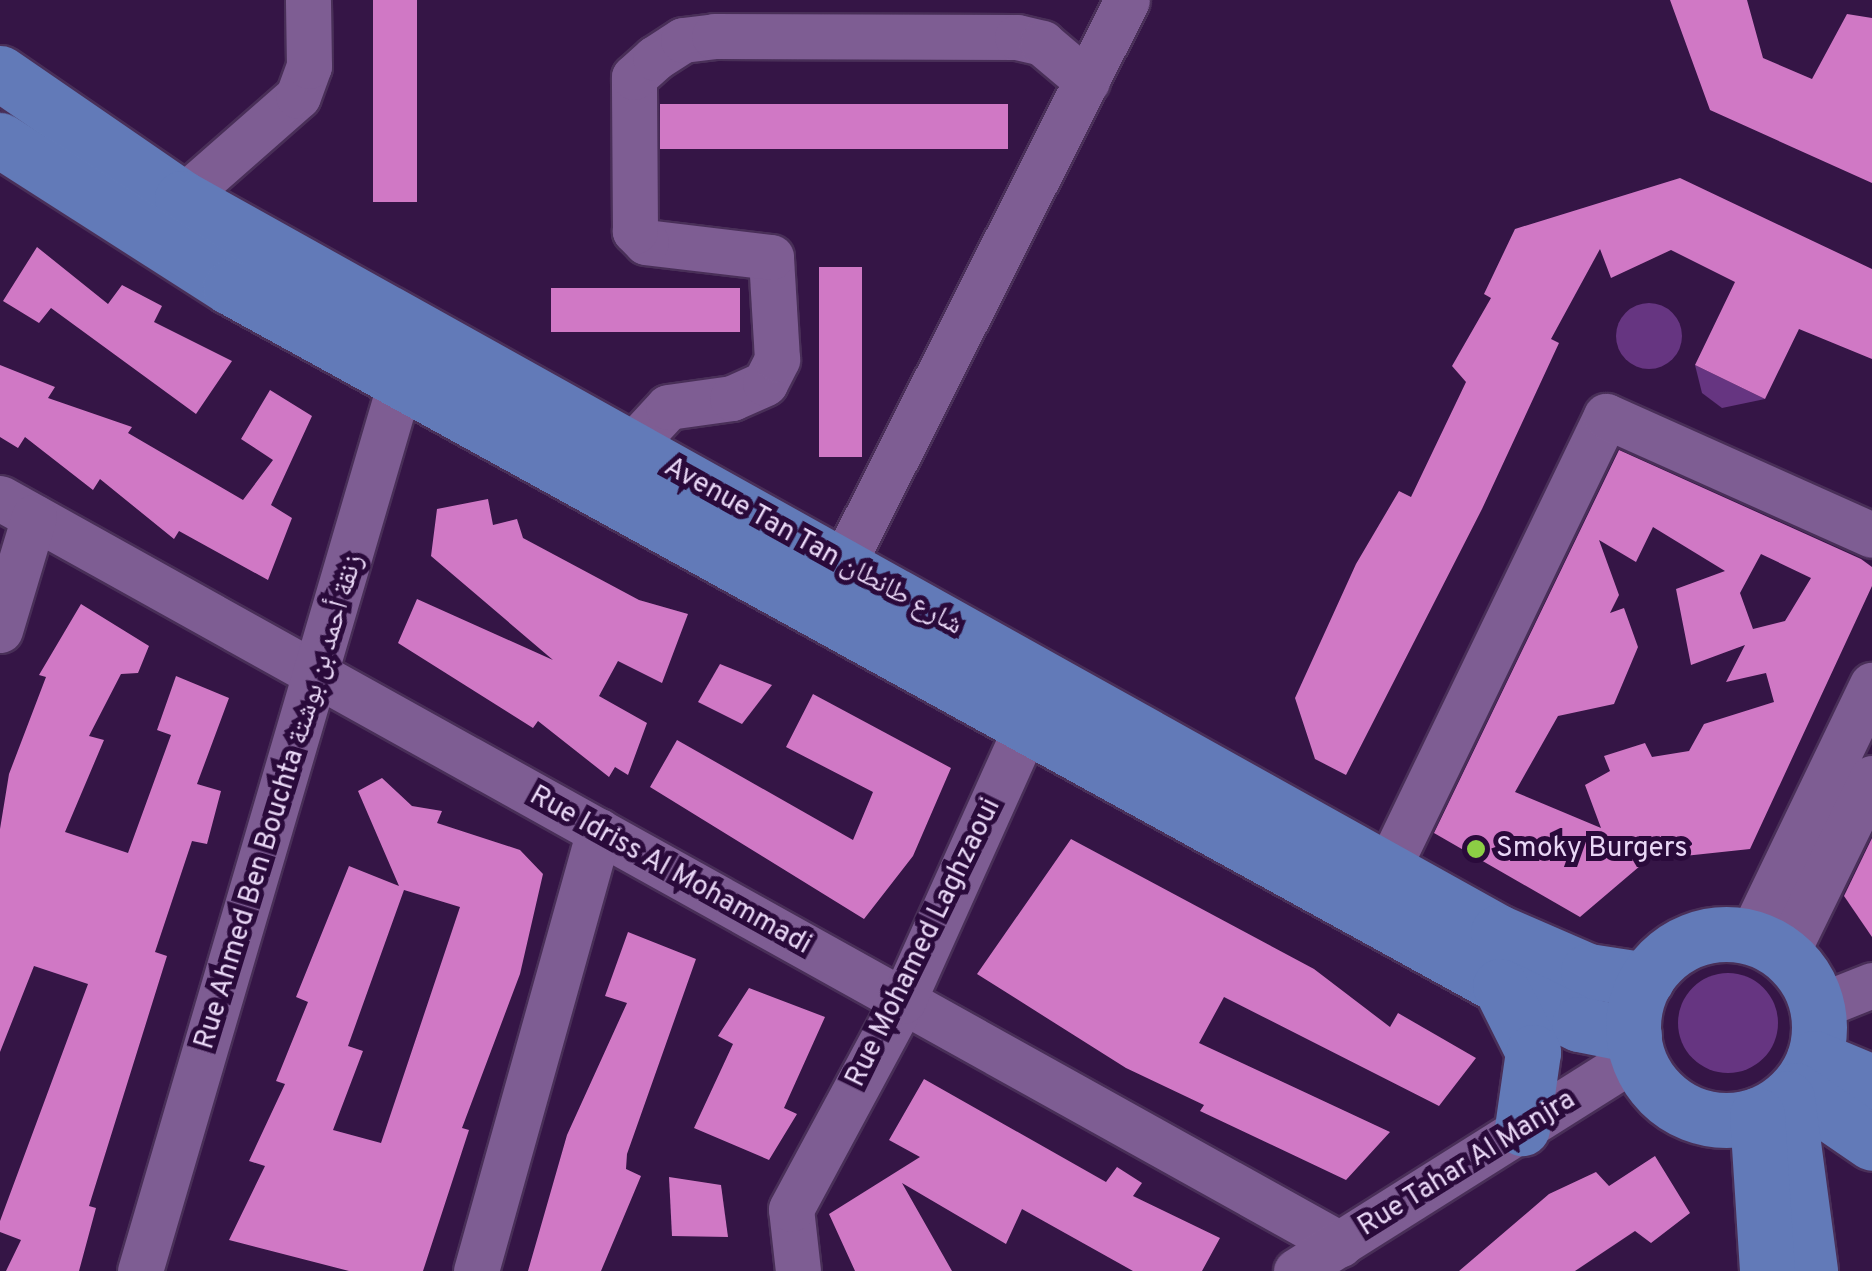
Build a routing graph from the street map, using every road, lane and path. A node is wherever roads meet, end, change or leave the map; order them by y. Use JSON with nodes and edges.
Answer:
{"nodes":[{"id":1,"x":308,"y":0,"type":"edge"},
{"id":2,"x":1127,"y":0,"type":"edge"},
{"id":3,"x":0,"y":74,"type":"edge"},
{"id":4,"x":1087,"y":80,"type":"junction"},
{"id":5,"x":0,"y":140,"type":"edge"},
{"id":6,"x":182,"y":198,"type":"junction"},
{"id":7,"x":409,"y":355,"type":"junction"},
{"id":8,"x":631,"y":447,"type":"junction"},
{"id":9,"x":17,"y":507,"type":"edge"},
{"id":10,"x":1872,"y":535,"type":"edge"},
{"id":11,"x":844,"y":562,"type":"junction"},
{"id":12,"x":0,"y":630,"type":"edge"},
{"id":13,"x":319,"y":675,"type":"junction"},
{"id":14,"x":1872,"y":685,"type":"edge"},
{"id":15,"x":1027,"y":725,"type":"junction"},
{"id":16,"x":1872,"y":778,"type":"edge"},
{"id":17,"x":599,"y":831,"type":"junction"},
{"id":18,"x":1387,"y":870,"type":"junction"},
{"id":19,"x":1768,"y":946,"type":"junction"},
{"id":20,"x":1646,"y":980,"type":"junction"},
{"id":21,"x":1500,"y":986,"type":"junction"},
{"id":22,"x":1872,"y":986,"type":"edge"},
{"id":23,"x":903,"y":1001,"type":"junction"},
{"id":24,"x":1636,"y":1045,"type":"junction"},
{"id":25,"x":1794,"y":1074,"type":"junction"},
{"id":26,"x":1872,"y":1082,"type":"edge"},
{"id":27,"x":1522,"y":1128,"type":"junction"},
{"id":28,"x":1872,"y":1143,"type":"edge"},
{"id":29,"x":1340,"y":1244,"type":"junction"},
{"id":30,"x":140,"y":1271,"type":"edge"},
{"id":31,"x":476,"y":1271,"type":"edge"},
{"id":32,"x":798,"y":1271,"type":"edge"},
{"id":33,"x":1296,"y":1271,"type":"edge"},
{"id":34,"x":1767,"y":1271,"type":"edge"},
{"id":35,"x":1810,"y":1271,"type":"edge"}],
"edges":[{"from":1,"to":6,"type":"street"},
{"from":2,"to":4,"type":"street"},
{"from":3,"to":6,"type":"main road","name":"Avenue Tan Tan شارع طانطان"},
{"from":4,"to":8,"type":"street"},
{"from":4,"to":11,"type":"street"},
{"from":5,"to":7,"type":"main road","name":"Avenue Tan Tan شارع طانطان"},
{"from":6,"to":7,"type":"main road","name":"Avenue Tan Tan شارع طانطان"},
{"from":7,"to":8,"type":"main road","name":"Avenue Tan Tan شارع طانطان"},
{"from":7,"to":13,"type":"street","name":"Rue Ahmed Ben Bouchta زنقة أحمد بن بوشتة"},
{"from":7,"to":15,"type":"main road","name":"Avenue Tan Tan شارع طانطان"},
{"from":8,"to":11,"type":"main road","name":"Avenue Tan Tan شارع طانطان"},
{"from":9,"to":12,"type":"street"},
{"from":9,"to":13,"type":"street","name":"Rue Idriss Al Mohammadi"},
{"from":10,"to":18,"type":"street"},
{"from":11,"to":18,"type":"main road","name":"Avenue Tan Tan شارع طانطان"},
{"from":13,"to":17,"type":"street","name":"Rue Idriss Al Mohammadi"},
{"from":13,"to":30,"type":"street","name":"Rue Ahmed Ben Bouchta زنقة أحمد بن بوشتة"},
{"from":14,"to":19,"type":"street"},
{"from":15,"to":21,"type":"main road","name":"Avenue Tan Tan شارع طانطان"},
{"from":15,"to":23,"type":"street","name":"Rue Mohamed Laghzaoui"},
{"from":16,"to":19,"type":"street"},
{"from":17,"to":23,"type":"street","name":"Rue Idriss Al Mohammadi"},
{"from":17,"to":31,"type":"street"},
{"from":18,"to":20,"type":"main road","name":"Avenue Tan Tan شارع طانطان"},
{"from":19,"to":20,"type":"main road"},
{"from":19,"to":25,"type":"main road"},
{"from":20,"to":24,"type":"main road"},
{"from":21,"to":24,"type":"main road","name":"Avenue Tan Tan شارع طانطان"},
{"from":21,"to":27,"type":"main road"},
{"from":22,"to":25,"type":"street"},
{"from":23,"to":29,"type":"street","name":"Rue Idriss Al Mohammadi"},
{"from":23,"to":32,"type":"street","name":"Rue Mohamed Laghzaoui"},
{"from":24,"to":25,"type":"main road"},
{"from":24,"to":27,"type":"street","name":"Rue Tahar Al Manjra"},
{"from":25,"to":26,"type":"main road"},
{"from":25,"to":28,"type":"main road"},
{"from":25,"to":34,"type":"main road"},
{"from":25,"to":35,"type":"main road"},
{"from":27,"to":29,"type":"street","name":"Rue Tahar Al Manjra"},
{"from":29,"to":33,"type":"street","name":"Rue Tahar Al Manjra"}]}
